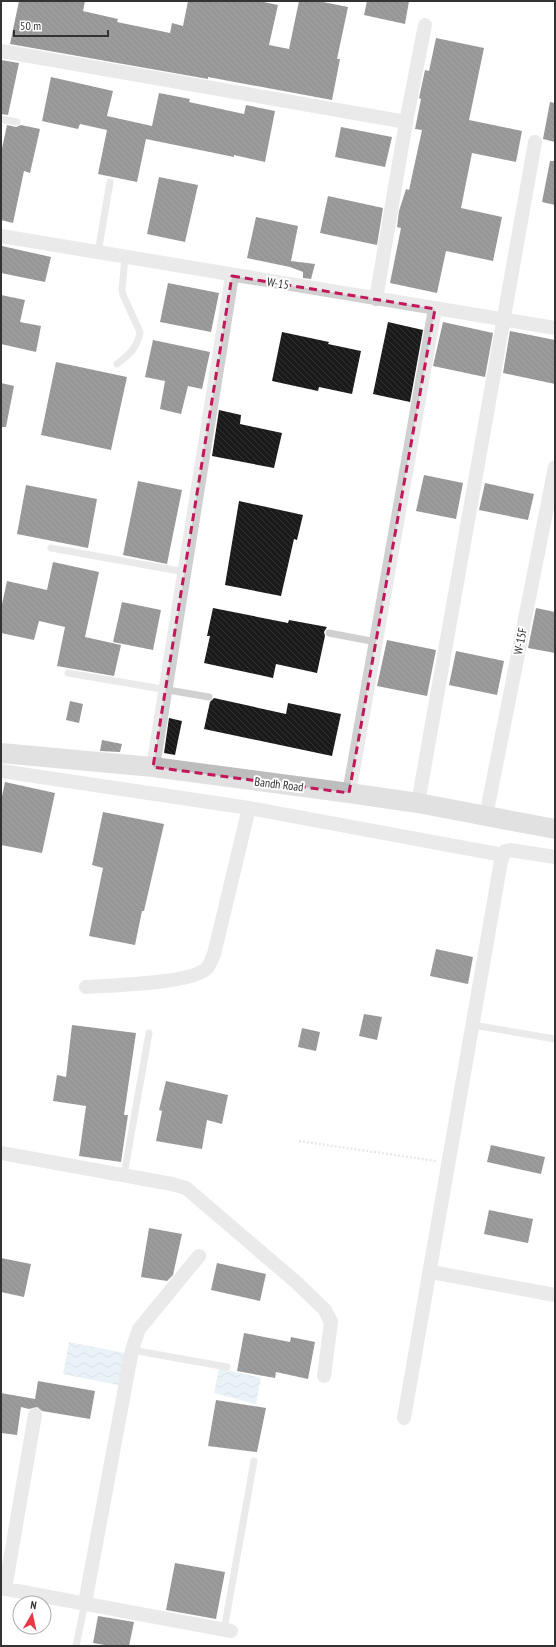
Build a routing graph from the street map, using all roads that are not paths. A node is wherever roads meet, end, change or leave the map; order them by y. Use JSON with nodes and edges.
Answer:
{"nodes":[{"id":1,"x":425,"y":25,"type":"dead end"},
{"id":2,"x":1,"y":51,"type":"edge"},
{"id":3,"x":1,"y":119,"type":"edge"},
{"id":4,"x":17,"y":122,"type":"dead end"},
{"id":5,"x":406,"y":122,"type":"junction"},
{"id":6,"x":535,"y":142,"type":"dead end"},
{"id":7,"x":110,"y":182,"type":"dead end"},
{"id":8,"x":1,"y":236,"type":"edge"},
{"id":9,"x":98,"y":253,"type":"junction"},
{"id":10,"x":125,"y":258,"type":"junction"},
{"id":11,"x":232,"y":276,"type":"junction"},
{"id":12,"x":376,"y":299,"type":"junction"},
{"id":13,"x":435,"y":309,"type":"junction"},
{"id":14,"x":504,"y":320,"type":"junction"},
{"id":15,"x":555,"y":328,"type":"edge"},
{"id":16,"x":117,"y":364,"type":"dead end"},
{"id":17,"x":555,"y":466,"type":"edge"},
{"id":18,"x":51,"y":548,"type":"dead end"},
{"id":19,"x":185,"y":572,"type":"junction"},
{"id":20,"x":328,"y":633,"type":"dead end"},
{"id":21,"x":376,"y":642,"type":"junction"},
{"id":22,"x":68,"y":673,"type":"dead end"},
{"id":23,"x":167,"y":690,"type":"junction"},
{"id":24,"x":209,"y":697,"type":"dead end"},
{"id":25,"x":1,"y":753,"type":"edge"},
{"id":26,"x":153,"y":767,"type":"junction"},
{"id":27,"x":1,"y":771,"type":"edge"},
{"id":28,"x":349,"y":793,"type":"junction"},
{"id":29,"x":418,"y":803,"type":"junction"},
{"id":30,"x":249,"y":808,"type":"junction"},
{"id":31,"x":486,"y":816,"type":"junction"},
{"id":32,"x":555,"y":828,"type":"edge"},
{"id":33,"x":503,"y":855,"type":"junction"},
{"id":34,"x":555,"y":857,"type":"edge"},
{"id":35,"x":86,"y":987,"type":"dead end"},
{"id":36,"x":473,"y":1025,"type":"junction"},
{"id":37,"x":149,"y":1034,"type":"dead end"},
{"id":38,"x":555,"y":1039,"type":"edge"},
{"id":39,"x":1,"y":1153,"type":"edge"},
{"id":40,"x":124,"y":1175,"type":"junction"},
{"id":41,"x":199,"y":1256,"type":"dead end"},
{"id":42,"x":431,"y":1272,"type":"junction"},
{"id":43,"x":555,"y":1295,"type":"edge"},
{"id":44,"x":132,"y":1350,"type":"junction"},
{"id":45,"x":227,"y":1367,"type":"dead end"},
{"id":46,"x":324,"y":1376,"type":"dead end"},
{"id":47,"x":35,"y":1415,"type":"dead end"},
{"id":48,"x":404,"y":1418,"type":"dead end"},
{"id":49,"x":254,"y":1461,"type":"dead end"},
{"id":50,"x":3,"y":1588,"type":"edge"},
{"id":51,"x":85,"y":1603,"type":"junction"},
{"id":52,"x":227,"y":1631,"type":"joint"},
{"id":53,"x":76,"y":1646,"type":"edge"}],
"edges":[{"from":1,"to":5,"type":"street"},
{"from":2,"to":5,"type":"street"},
{"from":3,"to":4,"type":"lane"},
{"from":5,"to":12,"type":"street"},
{"from":6,"to":14,"type":"street"},
{"from":7,"to":9,"type":"lane"},
{"from":8,"to":9,"type":"street","name":"W-15"},
{"from":9,"to":10,"type":"street","name":"W-15"},
{"from":10,"to":11,"type":"street","name":"W-15"},
{"from":10,"to":16,"type":"lane"},
{"from":11,"to":12,"type":"street","name":"W-15"},
{"from":11,"to":19,"type":"street"},
{"from":12,"to":13,"type":"street","name":"W-15"},
{"from":13,"to":14,"type":"street","name":"W-15"},
{"from":13,"to":21,"type":"street"},
{"from":14,"to":15,"type":"street","name":"W-15"},
{"from":14,"to":29,"type":"street"},
{"from":17,"to":31,"type":"street","name":"W-15F"},
{"from":18,"to":19,"type":"lane"},
{"from":19,"to":23,"type":"street"},
{"from":20,"to":21,"type":"lane"},
{"from":21,"to":28,"type":"street"},
{"from":22,"to":23,"type":"lane"},
{"from":23,"to":24,"type":"lane"},
{"from":23,"to":26,"type":"street"},
{"from":25,"to":26,"type":"street","name":"Bandh Road"},
{"from":26,"to":28,"type":"street","name":"Bandh Road"},
{"from":27,"to":30,"type":"street"},
{"from":28,"to":29,"type":"street","name":"Bandh Road"},
{"from":29,"to":31,"type":"street","name":"Bandh Road"},
{"from":30,"to":33,"type":"street"},
{"from":30,"to":35,"type":"street"},
{"from":31,"to":32,"type":"street","name":"Bandh Road"},
{"from":33,"to":34,"type":"street"},
{"from":33,"to":36,"type":"street"},
{"from":36,"to":38,"type":"lane"},
{"from":36,"to":42,"type":"street"},
{"from":37,"to":40,"type":"lane"},
{"from":39,"to":40,"type":"street"},
{"from":40,"to":46,"type":"street"},
{"from":41,"to":44,"type":"street"},
{"from":42,"to":43,"type":"street"},
{"from":42,"to":48,"type":"street"},
{"from":44,"to":45,"type":"lane"},
{"from":44,"to":51,"type":"street"},
{"from":47,"to":50,"type":"street"},
{"from":49,"to":52,"type":"lane"},
{"from":50,"to":51,"type":"street"},
{"from":51,"to":52,"type":"street"},
{"from":51,"to":53,"type":"lane"}]}
